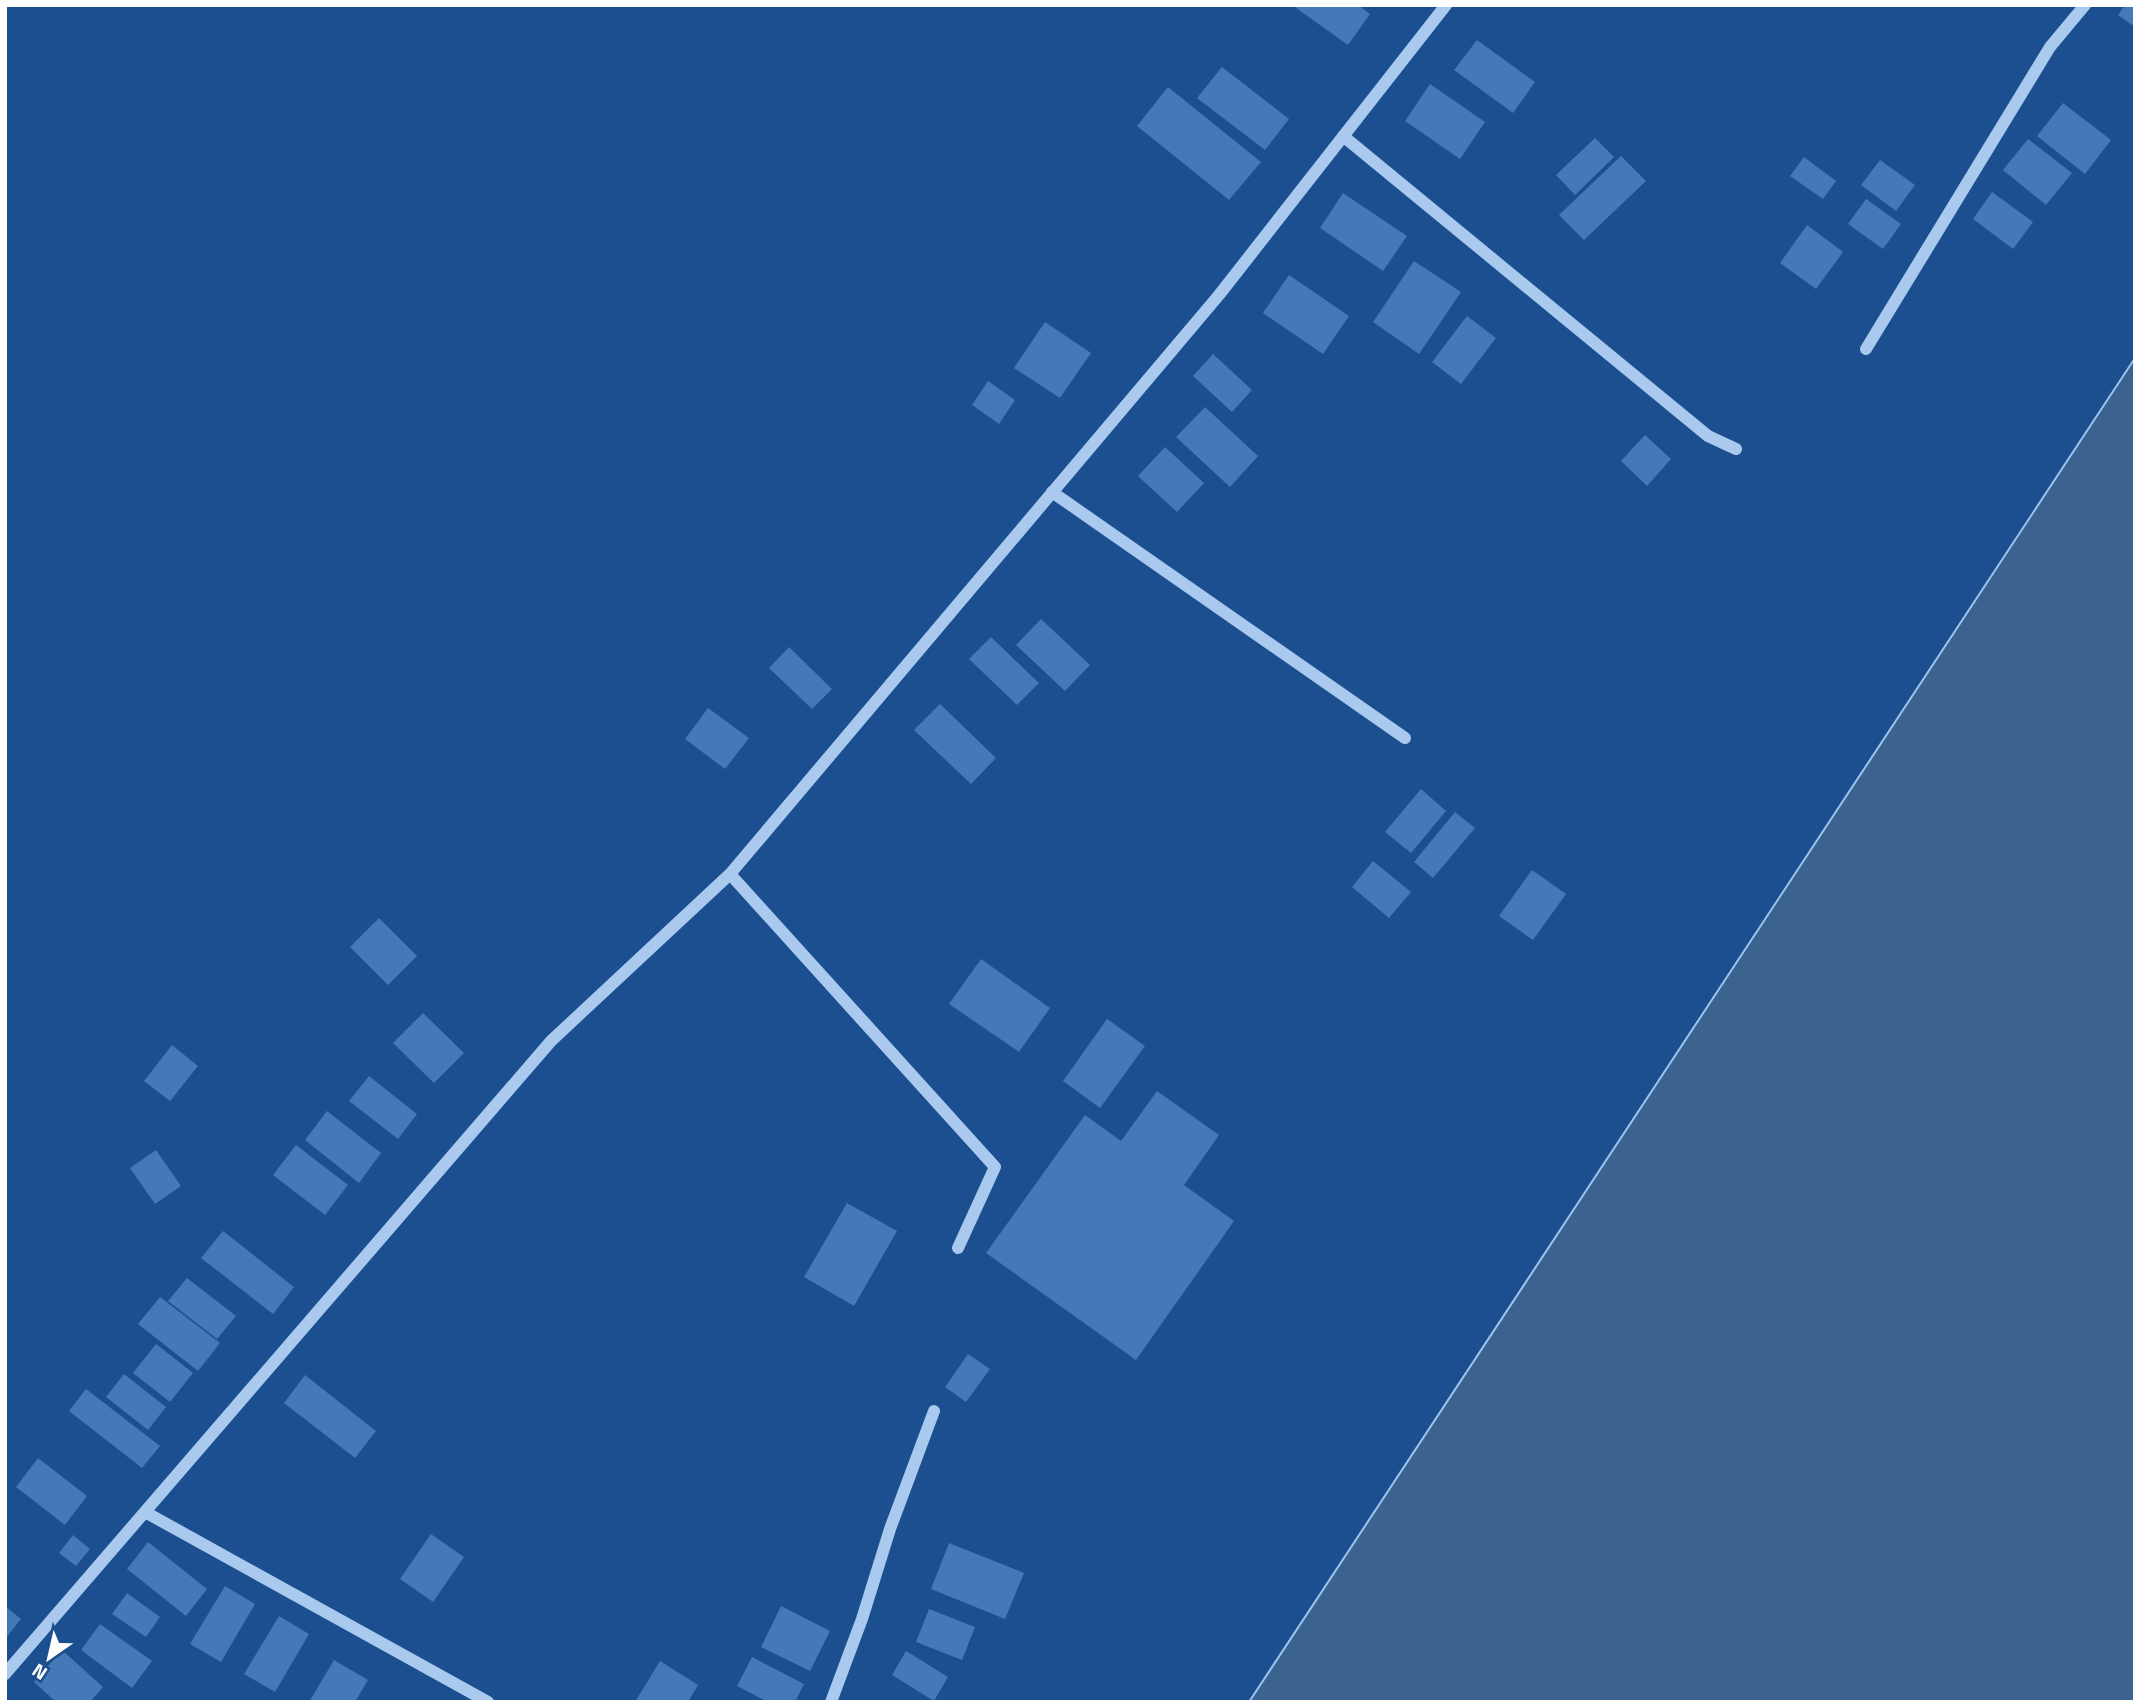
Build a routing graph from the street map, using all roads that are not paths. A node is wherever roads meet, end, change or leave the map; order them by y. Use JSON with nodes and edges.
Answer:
{"nodes":[{"id":1,"x":1446,"y":5,"type":"edge"},
{"id":2,"x":2085,"y":5,"type":"edge"},
{"id":3,"x":1343,"y":136,"type":"junction"},
{"id":4,"x":1866,"y":349,"type":"dead end"},
{"id":5,"x":1736,"y":449,"type":"dead end"},
{"id":6,"x":1052,"y":492,"type":"junction"},
{"id":7,"x":1405,"y":738,"type":"dead end"},
{"id":8,"x":730,"y":874,"type":"junction"},
{"id":9,"x":958,"y":1248,"type":"dead end"},
{"id":10,"x":934,"y":1411,"type":"dead end"},
{"id":11,"x":145,"y":1512,"type":"junction"},
{"id":12,"x":5,"y":1674,"type":"edge"},
{"id":13,"x":488,"y":1702,"type":"edge"},
{"id":14,"x":831,"y":1702,"type":"edge"}],
"edges":[{"from":1,"to":3,"type":"street"},
{"from":2,"to":4,"type":"street"},
{"from":3,"to":5,"type":"street"},
{"from":3,"to":6,"type":"street"},
{"from":6,"to":7,"type":"street"},
{"from":6,"to":8,"type":"street"},
{"from":8,"to":9,"type":"street"},
{"from":8,"to":11,"type":"street"},
{"from":10,"to":14,"type":"street"},
{"from":11,"to":12,"type":"street"},
{"from":11,"to":13,"type":"street"}]}
